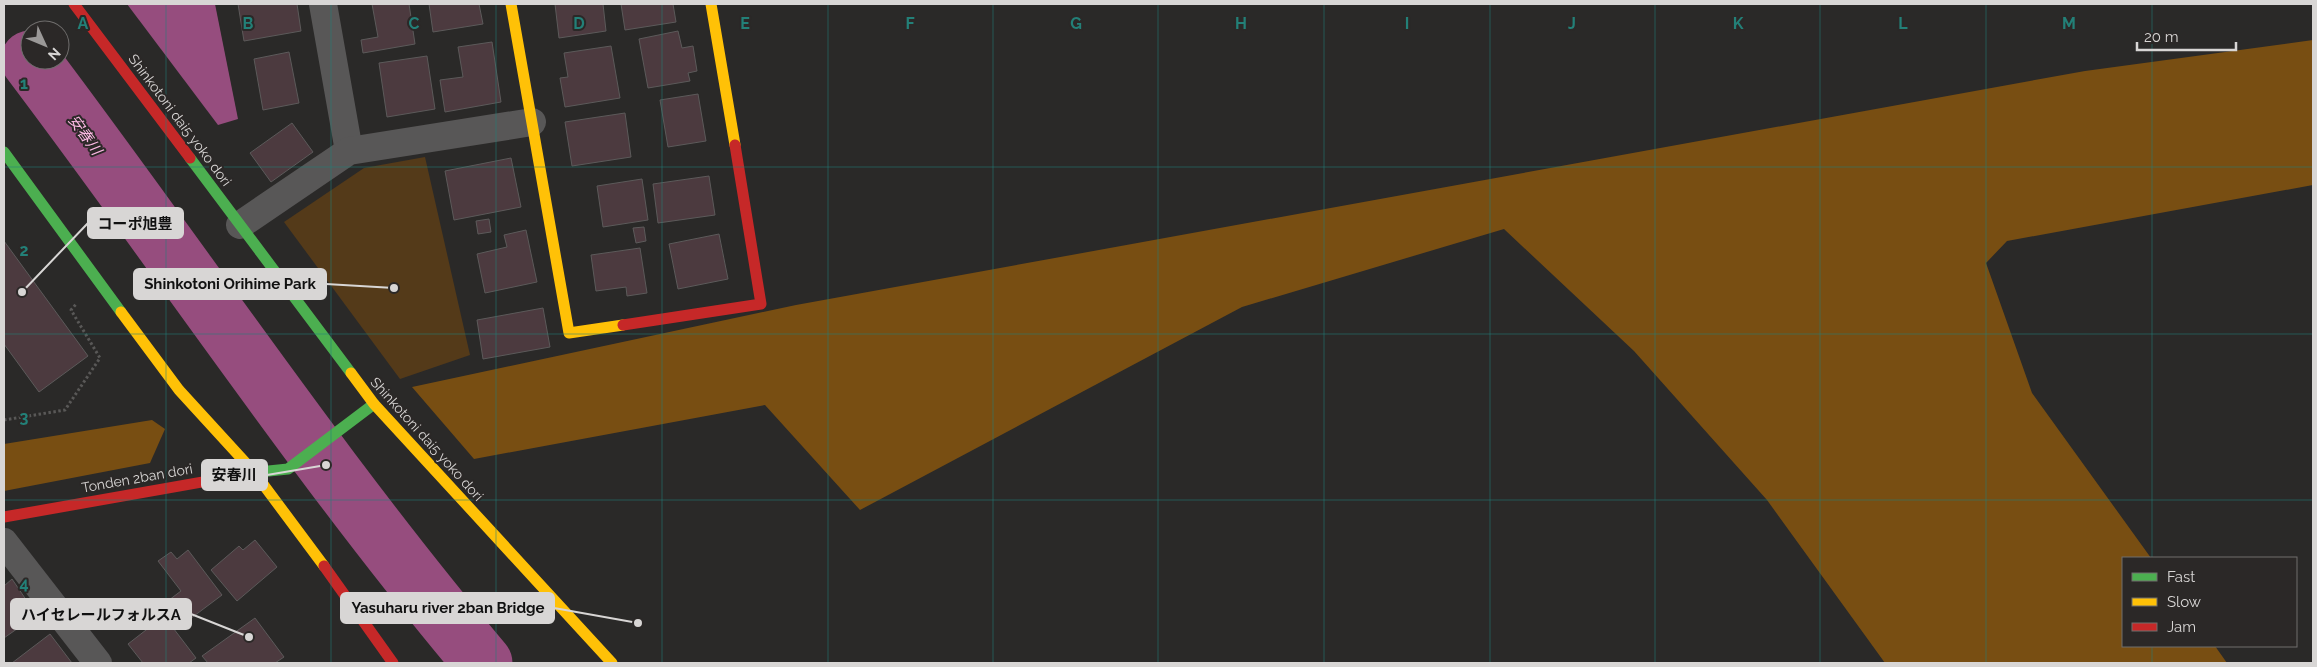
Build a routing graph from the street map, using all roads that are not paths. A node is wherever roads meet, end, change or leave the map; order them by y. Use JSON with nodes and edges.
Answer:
{"nodes":[{"id":1,"x":74,"y":4,"type":"edge"},
{"id":2,"x":323,"y":4,"type":"edge"},
{"id":3,"x":511,"y":4,"type":"edge"},
{"id":4,"x":711,"y":4,"type":"edge"},
{"id":5,"x":532,"y":122,"type":"junction"},
{"id":6,"x":349,"y":151,"type":"junction"},
{"id":7,"x":4,"y":152,"type":"edge"},
{"id":8,"x":240,"y":225,"type":"junction"},
{"id":9,"x":374,"y":404,"type":"junction"},
{"id":10,"x":254,"y":472,"type":"junction"},
{"id":11,"x":4,"y":517,"type":"edge"},
{"id":12,"x":4,"y":542,"type":"edge"},
{"id":13,"x":98,"y":663,"type":"edge"},
{"id":14,"x":393,"y":663,"type":"edge"},
{"id":15,"x":612,"y":663,"type":"edge"}],
"edges":[{"from":1,"to":8,"type":"street","name":"Shinkotoni dai5 yoko dori"},
{"from":2,"to":6,"type":"street"},
{"from":3,"to":5,"type":"street"},
{"from":4,"to":5,"type":"street"},
{"from":5,"to":6,"type":"street"},
{"from":6,"to":8,"type":"street"},
{"from":7,"to":10,"type":"street"},
{"from":8,"to":9,"type":"street","name":"Shinkotoni dai5 yoko dori"},
{"from":9,"to":10,"type":"street","name":"Tonden 2ban dori"},
{"from":9,"to":15,"type":"street","name":"Shinkotoni dai5 yoko dori"},
{"from":10,"to":11,"type":"street","name":"Tonden 2ban dori"},
{"from":10,"to":14,"type":"street"},
{"from":12,"to":13,"type":"street"}]}
